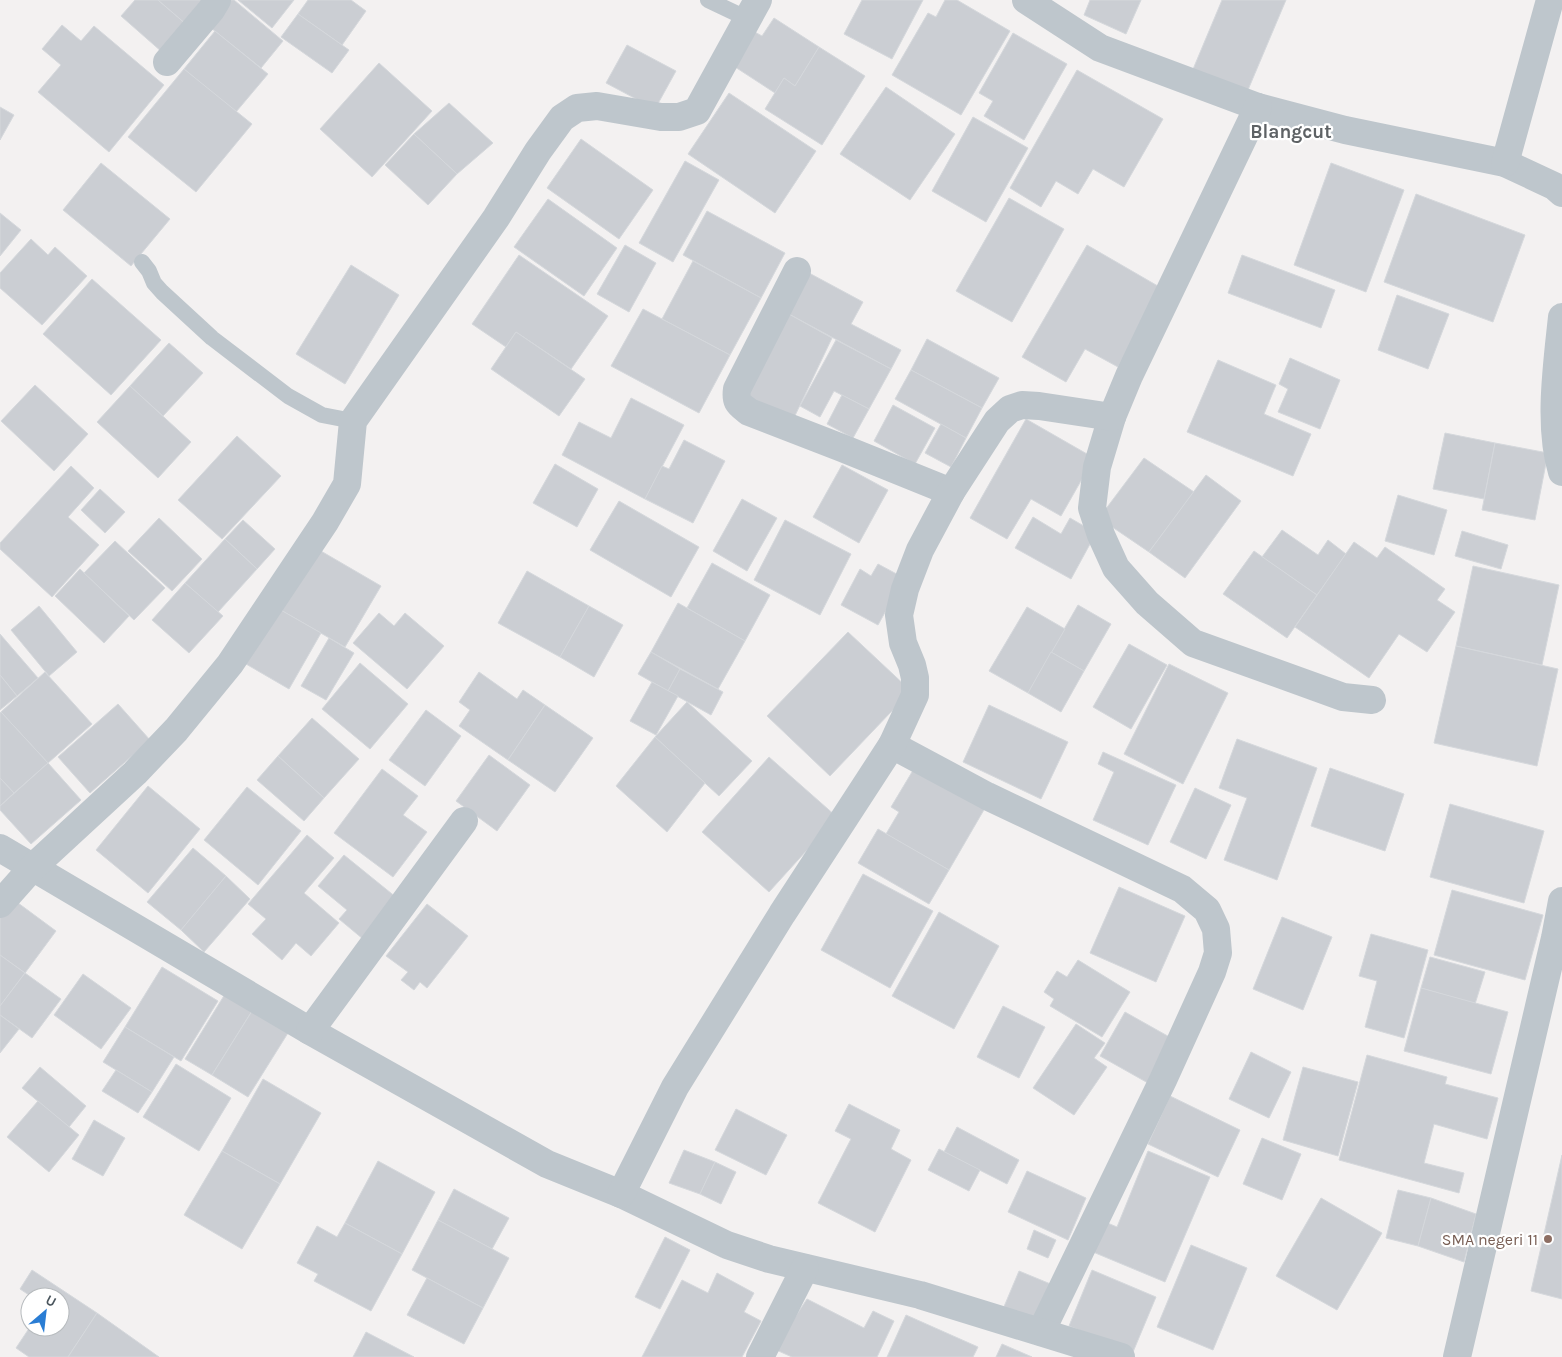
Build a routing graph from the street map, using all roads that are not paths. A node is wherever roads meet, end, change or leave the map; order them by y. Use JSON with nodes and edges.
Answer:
{"nodes":[{"id":1,"x":217,"y":0,"type":"edge"},
{"id":2,"x":708,"y":0,"type":"edge"},
{"id":3,"x":1026,"y":0,"type":"edge"},
{"id":4,"x":1550,"y":0,"type":"edge"},
{"id":5,"x":753,"y":10,"type":"edge"},
{"id":6,"x":167,"y":62,"type":"dead end"},
{"id":7,"x":1258,"y":107,"type":"junction"},
{"id":8,"x":1505,"y":163,"type":"junction"},
{"id":9,"x":1562,"y":193,"type":"edge"},
{"id":10,"x":142,"y":262,"type":"dead end"},
{"id":11,"x":797,"y":271,"type":"dead end"},
{"id":12,"x":1562,"y":317,"type":"edge"},
{"id":13,"x":1112,"y":417,"type":"junction"},
{"id":14,"x":354,"y":421,"type":"junction"},
{"id":15,"x":1562,"y":472,"type":"edge"},
{"id":16,"x":951,"y":492,"type":"junction"},
{"id":17,"x":1372,"y":700,"type":"dead end"},
{"id":18,"x":892,"y":745,"type":"junction"},
{"id":19,"x":464,"y":821,"type":"dead end"},
{"id":20,"x":0,"y":848,"type":"edge"},
{"id":21,"x":32,"y":868,"type":"junction"},
{"id":22,"x":1562,"y":901,"type":"edge"},
{"id":23,"x":0,"y":904,"type":"edge"},
{"id":24,"x":310,"y":1031,"type":"junction"},
{"id":25,"x":621,"y":1194,"type":"junction"},
{"id":26,"x":805,"y":1268,"type":"junction"},
{"id":27,"x":1041,"y":1332,"type":"junction"},
{"id":28,"x":760,"y":1357,"type":"edge"},
{"id":29,"x":1121,"y":1357,"type":"edge"},
{"id":30,"x":1457,"y":1357,"type":"edge"}],
"edges":[{"from":1,"to":6,"type":"street"},
{"from":2,"to":5,"type":"lane"},
{"from":3,"to":7,"type":"street"},
{"from":4,"to":8,"type":"street"},
{"from":5,"to":14,"type":"street"},
{"from":7,"to":8,"type":"street"},
{"from":7,"to":13,"type":"street"},
{"from":8,"to":9,"type":"street"},
{"from":10,"to":14,"type":"lane"},
{"from":11,"to":16,"type":"street"},
{"from":12,"to":15,"type":"street"},
{"from":13,"to":16,"type":"street"},
{"from":13,"to":17,"type":"street"},
{"from":14,"to":21,"type":"street"},
{"from":16,"to":18,"type":"street"},
{"from":18,"to":25,"type":"street"},
{"from":18,"to":27,"type":"street"},
{"from":19,"to":24,"type":"street"},
{"from":20,"to":21,"type":"street"},
{"from":21,"to":23,"type":"street"},
{"from":21,"to":24,"type":"street"},
{"from":22,"to":30,"type":"street"},
{"from":24,"to":25,"type":"street"},
{"from":25,"to":26,"type":"street"},
{"from":26,"to":27,"type":"street"},
{"from":26,"to":28,"type":"street"},
{"from":27,"to":29,"type":"street"}]}
